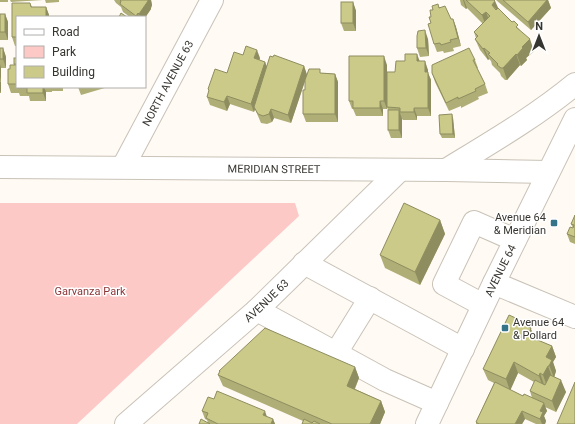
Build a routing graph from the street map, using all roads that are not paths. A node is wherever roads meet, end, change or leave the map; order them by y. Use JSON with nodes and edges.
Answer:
{"nodes":[{"id":1,"x":212,"y":0,"type":"edge"},
{"id":2,"x":575,"y":84,"type":"edge"},
{"id":3,"x":575,"y":118,"type":"edge"},
{"id":4,"x":0,"y":166,"type":"edge"},
{"id":5,"x":123,"y":167,"type":"junction"},
{"id":6,"x":400,"y":170,"type":"junction"},
{"id":7,"x":446,"y":170,"type":"junction"},
{"id":8,"x":548,"y":172,"type":"junction"},
{"id":9,"x":515,"y":240,"type":"junction"},
{"id":10,"x":304,"y":263,"type":"junction"},
{"id":11,"x":494,"y":283,"type":"junction"},
{"id":12,"x":370,"y":298,"type":"junction"},
{"id":13,"x":483,"y":305,"type":"junction"},
{"id":14,"x":256,"y":310,"type":"junction"},
{"id":15,"x":575,"y":317,"type":"edge"},
{"id":16,"x":463,"y":348,"type":"junction"},
{"id":17,"x":336,"y":353,"type":"junction"},
{"id":18,"x":437,"y":403,"type":"junction"},
{"id":19,"x":126,"y":424,"type":"edge"},
{"id":20,"x":427,"y":424,"type":"edge"}],
"edges":[{"from":1,"to":5,"type":"street","name":"NORTH AVENUE 63"},
{"from":2,"to":7,"type":"street"},
{"from":3,"to":8,"type":"street","name":"AVENUE 64"},
{"from":4,"to":5,"type":"street","name":"MERIDIAN STREET"},
{"from":5,"to":6,"type":"street","name":"MERIDIAN STREET"},
{"from":6,"to":7,"type":"street","name":"MERIDIAN STREET"},
{"from":6,"to":10,"type":"street","name":"AVENUE 63"},
{"from":7,"to":8,"type":"street","name":"MERIDIAN STREET"},
{"from":8,"to":9,"type":"street","name":"AVENUE 64"},
{"from":9,"to":11,"type":"street","name":"AVENUE 64"},
{"from":9,"to":13,"type":"street"},
{"from":10,"to":12,"type":"street"},
{"from":10,"to":14,"type":"street","name":"AVENUE 63"},
{"from":11,"to":13,"type":"street","name":"AVENUE 64"},
{"from":11,"to":15,"type":"street"},
{"from":12,"to":16,"type":"street"},
{"from":12,"to":17,"type":"street"},
{"from":13,"to":16,"type":"street","name":"AVENUE 64"},
{"from":14,"to":17,"type":"street"},
{"from":14,"to":19,"type":"street","name":"AVENUE 63"},
{"from":16,"to":18,"type":"street","name":"AVENUE 64"},
{"from":17,"to":18,"type":"street"},
{"from":18,"to":20,"type":"street","name":"AVENUE 64"}]}
